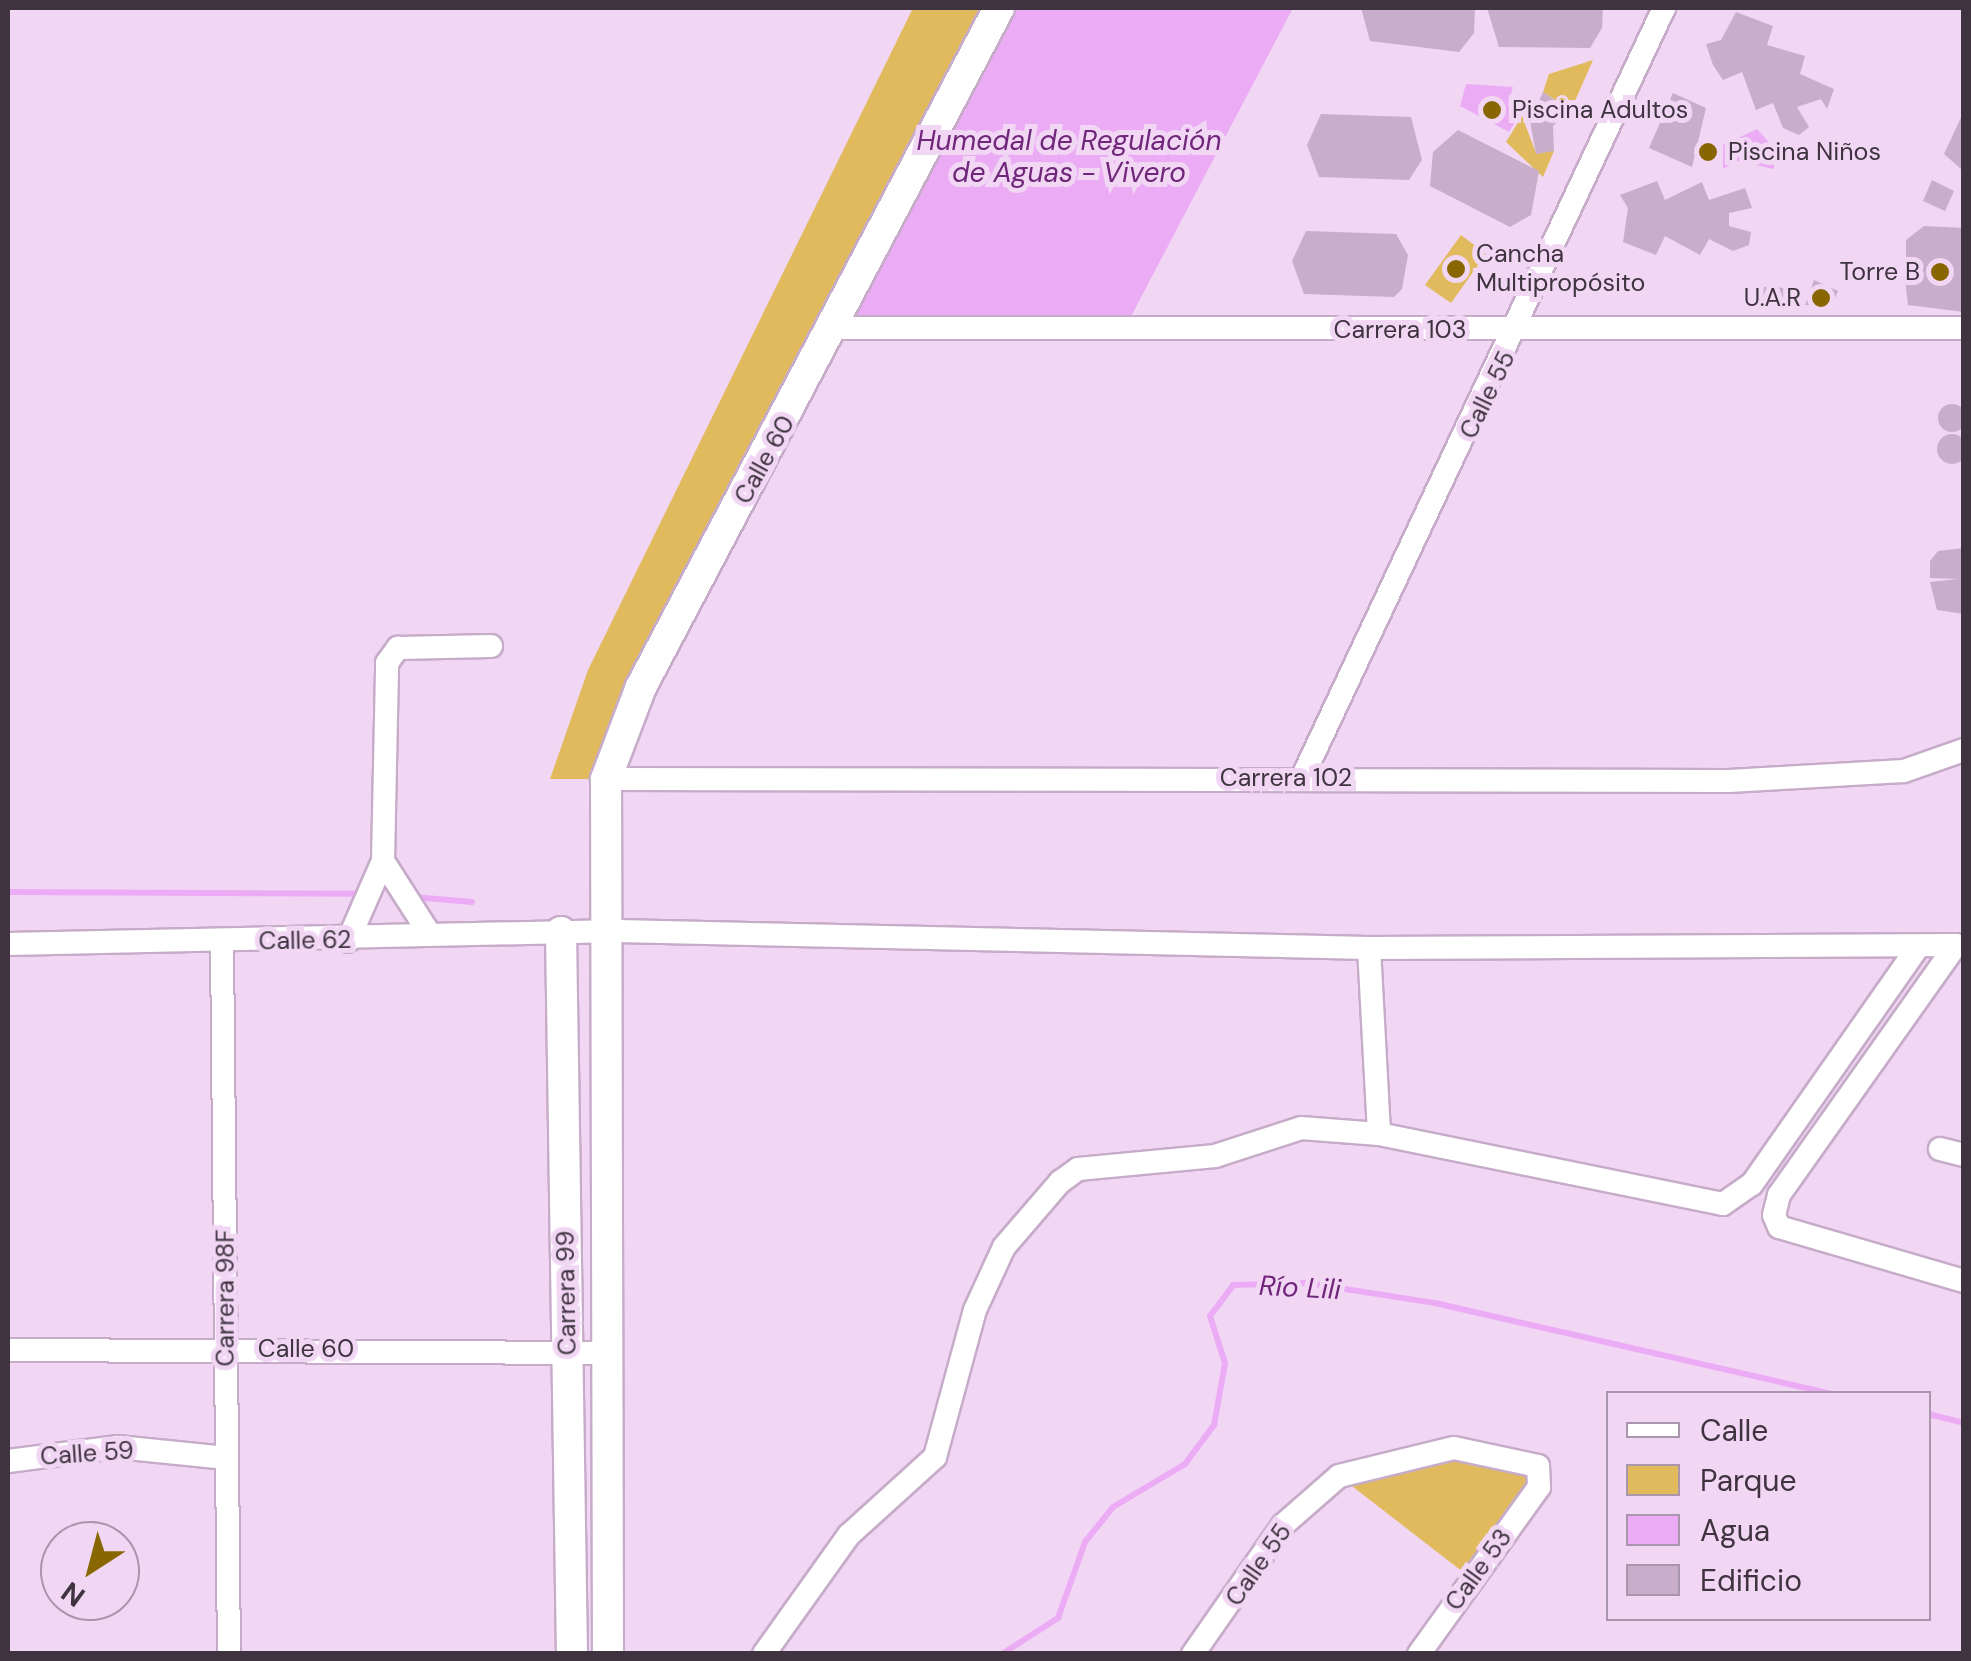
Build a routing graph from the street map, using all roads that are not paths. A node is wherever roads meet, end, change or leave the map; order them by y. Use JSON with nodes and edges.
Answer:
{"nodes":[{"id":1,"x":999,"y":8,"type":"edge"},
{"id":2,"x":1664,"y":8,"type":"edge"},
{"id":3,"x":837,"y":328,"type":"junction"},
{"id":4,"x":1964,"y":328,"type":"edge"},
{"id":5,"x":1518,"y":331,"type":"junction"},
{"id":6,"x":491,"y":646,"type":"dead end"},
{"id":7,"x":1964,"y":750,"type":"edge"},
{"id":8,"x":1302,"y":778,"type":"junction"},
{"id":9,"x":606,"y":779,"type":"junction"},
{"id":10,"x":383,"y":860,"type":"junction"},
{"id":11,"x":562,"y":932,"type":"junction"},
{"id":12,"x":603,"y":932,"type":"junction"},
{"id":13,"x":429,"y":933,"type":"junction"},
{"id":14,"x":348,"y":941,"type":"junction"},
{"id":15,"x":222,"y":943,"type":"junction"},
{"id":16,"x":8,"y":944,"type":"edge"},
{"id":17,"x":1918,"y":947,"type":"junction"},
{"id":18,"x":1368,"y":948,"type":"junction"},
{"id":19,"x":1379,"y":1134,"type":"junction"},
{"id":20,"x":1940,"y":1149,"type":"dead end"},
{"id":21,"x":1964,"y":1155,"type":"edge"},
{"id":22,"x":1964,"y":1281,"type":"edge"},
{"id":23,"x":8,"y":1350,"type":"edge"},
{"id":24,"x":226,"y":1350,"type":"junction"},
{"id":25,"x":568,"y":1352,"type":"junction"},
{"id":26,"x":605,"y":1353,"type":"junction"},
{"id":27,"x":226,"y":1458,"type":"junction"},
{"id":28,"x":8,"y":1461,"type":"edge"},
{"id":29,"x":1539,"y":1487,"type":"joint"},
{"id":30,"x":229,"y":1654,"type":"edge"},
{"id":31,"x":572,"y":1654,"type":"edge"},
{"id":32,"x":608,"y":1654,"type":"edge"},
{"id":33,"x":764,"y":1654,"type":"edge"},
{"id":34,"x":1193,"y":1654,"type":"edge"},
{"id":35,"x":1419,"y":1654,"type":"edge"}],
"edges":[{"from":1,"to":3,"type":"street","name":"Calle 60"},
{"from":2,"to":5,"type":"street","name":"Calle 55"},
{"from":3,"to":5,"type":"street","name":"Carrera 103"},
{"from":3,"to":9,"type":"street","name":"Calle 60"},
{"from":4,"to":5,"type":"street","name":"Carrera 103"},
{"from":5,"to":8,"type":"street","name":"Calle 55"},
{"from":6,"to":10,"type":"street"},
{"from":7,"to":8,"type":"street","name":"Carrera 102"},
{"from":8,"to":9,"type":"street","name":"Carrera 102"},
{"from":9,"to":12,"type":"street","name":"Calle 60"},
{"from":10,"to":13,"type":"street"},
{"from":10,"to":14,"type":"street"},
{"from":11,"to":12,"type":"street","name":"Calle 62"},
{"from":11,"to":13,"type":"street","name":"Calle 62"},
{"from":11,"to":25,"type":"street","name":"Carrera 99"},
{"from":12,"to":18,"type":"street","name":"Calle 62"},
{"from":12,"to":26,"type":"street","name":"Carrera 99"},
{"from":13,"to":14,"type":"street","name":"Calle 62"},
{"from":14,"to":15,"type":"street","name":"Calle 62"},
{"from":15,"to":16,"type":"street","name":"Calle 62"},
{"from":15,"to":24,"type":"street","name":"Carrera 98F"},
{"from":17,"to":18,"type":"street","name":"Calle 62"},
{"from":17,"to":19,"type":"street"},
{"from":17,"to":22,"type":"street","name":"Calle 62"},
{"from":18,"to":19,"type":"street"},
{"from":19,"to":33,"type":"street"},
{"from":20,"to":21,"type":"street"},
{"from":23,"to":24,"type":"street","name":"Calle 60"},
{"from":24,"to":25,"type":"street","name":"Calle 60"},
{"from":24,"to":27,"type":"street","name":"Carrera 98F"},
{"from":25,"to":26,"type":"street","name":"Calle 60"},
{"from":25,"to":31,"type":"street","name":"Carrera 99"},
{"from":26,"to":32,"type":"street","name":"Carrera 99"},
{"from":27,"to":28,"type":"street","name":"Calle 59"},
{"from":27,"to":30,"type":"street","name":"Carrera 98F"},
{"from":29,"to":34,"type":"street","name":"Calle 55"},
{"from":29,"to":35,"type":"street","name":"Calle 53"}]}
